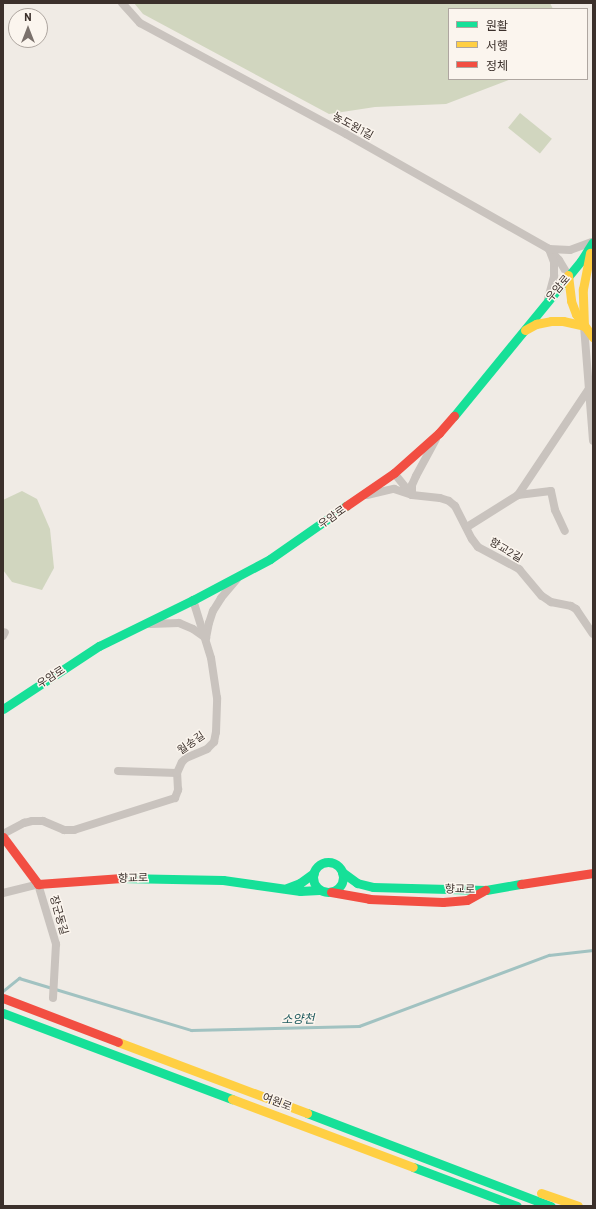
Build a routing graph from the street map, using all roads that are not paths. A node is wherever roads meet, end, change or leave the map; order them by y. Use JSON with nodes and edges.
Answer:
{"nodes":[{"id":1,"x":122,"y":3,"type":"edge"},
{"id":2,"x":593,"y":242,"type":"edge"},
{"id":3,"x":549,"y":249,"type":"junction"},
{"id":4,"x":568,"y":275,"type":"junction"},
{"id":5,"x":548,"y":299,"type":"junction"},
{"id":6,"x":584,"y":326,"type":"junction"},
{"id":7,"x":522,"y":331,"type":"junction"},
{"id":8,"x":593,"y":337,"type":"edge"},
{"id":9,"x":588,"y":390,"type":"junction"},
{"id":10,"x":439,"y":433,"type":"junction"},
{"id":11,"x":593,"y":441,"type":"edge"},
{"id":12,"x":394,"y":473,"type":"junction"},
{"id":13,"x":412,"y":495,"type":"junction"},
{"id":14,"x":518,"y":495,"type":"junction"},
{"id":15,"x":362,"y":496,"type":"junction"},
{"id":16,"x":467,"y":526,"type":"junction"},
{"id":17,"x":565,"y":531,"type":"dead end"},
{"id":18,"x":240,"y":576,"type":"junction"},
{"id":19,"x":193,"y":600,"type":"junction"},
{"id":20,"x":140,"y":625,"type":"junction"},
{"id":21,"x":593,"y":634,"type":"edge"},
{"id":22,"x":206,"y":638,"type":"junction"},
{"id":23,"x":3,"y":709,"type":"edge"},
{"id":24,"x":118,"y":772,"type":"dead end"},
{"id":25,"x":177,"y":773,"type":"junction"},
{"id":26,"x":3,"y":834,"type":"edge"},
{"id":27,"x":3,"y":837,"type":"edge"},
{"id":28,"x":342,"y":872,"type":"junction"},
{"id":29,"x":314,"y":873,"type":"junction"},
{"id":30,"x":593,"y":873,"type":"edge"},
{"id":31,"x":38,"y":884,"type":"junction"},
{"id":32,"x":287,"y":888,"type":"junction"},
{"id":33,"x":319,"y":890,"type":"junction"},
{"id":34,"x":486,"y":890,"type":"junction"},
{"id":35,"x":331,"y":892,"type":"junction"},
{"id":36,"x":3,"y":893,"type":"edge"},
{"id":37,"x":3,"y":988,"type":"edge"},
{"id":38,"x":3,"y":998,"type":"edge"},
{"id":39,"x":53,"y":998,"type":"dead end"},
{"id":40,"x":3,"y":1013,"type":"edge"},
{"id":41,"x":46,"y":1014,"type":"junction"},
{"id":42,"x":3,"y":1018,"type":"edge"},
{"id":43,"x":34,"y":1025,"type":"junction"},
{"id":44,"x":463,"y":1173,"type":"junction"},
{"id":45,"x":517,"y":1206,"type":"edge"},
{"id":46,"x":551,"y":1206,"type":"edge"},
{"id":47,"x":578,"y":1206,"type":"edge"}],
"edges":[{"from":1,"to":3,"type":"street","name":"농도원1길"},
{"from":2,"to":3,"type":"street"},
{"from":2,"to":4,"type":"main road","name":"우암로"},
{"from":2,"to":6,"type":"main road"},
{"from":3,"to":4,"type":"street","name":"농도원1길"},
{"from":3,"to":5,"type":"street"},
{"from":4,"to":5,"type":"main road","name":"우암로"},
{"from":4,"to":6,"type":"main road"},
{"from":5,"to":7,"type":"main road","name":"우암로"},
{"from":6,"to":7,"type":"main road"},
{"from":6,"to":8,"type":"main road"},
{"from":6,"to":9,"type":"street"},
{"from":7,"to":10,"type":"main road","name":"우암로"},
{"from":9,"to":11,"type":"street"},
{"from":9,"to":14,"type":"street"},
{"from":10,"to":12,"type":"main road","name":"우암로"},
{"from":10,"to":13,"type":"street"},
{"from":12,"to":13,"type":"street"},
{"from":12,"to":15,"type":"main road","name":"우암로"},
{"from":13,"to":15,"type":"street","name":"향교2길"},
{"from":13,"to":16,"type":"street","name":"향교2길"},
{"from":14,"to":16,"type":"street"},
{"from":14,"to":17,"type":"street"},
{"from":15,"to":18,"type":"main road","name":"우암로"},
{"from":16,"to":21,"type":"street","name":"향교2길"},
{"from":18,"to":19,"type":"main road","name":"우암로"},
{"from":18,"to":22,"type":"street"},
{"from":19,"to":20,"type":"main road","name":"우암로"},
{"from":19,"to":22,"type":"street","name":"월송길"},
{"from":20,"to":22,"type":"street"},
{"from":20,"to":23,"type":"main road","name":"우암로"},
{"from":22,"to":25,"type":"street","name":"월송길"},
{"from":24,"to":25,"type":"street"},
{"from":25,"to":26,"type":"street"},
{"from":27,"to":31,"type":"main road"},
{"from":28,"to":29,"type":"main road"},
{"from":28,"to":34,"type":"main road","name":"향교로"},
{"from":28,"to":35,"type":"main road"},
{"from":29,"to":32,"type":"main road"},
{"from":29,"to":33,"type":"main road"},
{"from":30,"to":34,"type":"main road","name":"향교로"},
{"from":31,"to":32,"type":"main road","name":"향교로"},
{"from":31,"to":36,"type":"street"},
{"from":31,"to":39,"type":"street","name":"장군동길"},
{"from":32,"to":33,"type":"main road","name":"향교로"},
{"from":33,"to":35,"type":"main road"},
{"from":34,"to":35,"type":"main road","name":"향교로"},
{"from":37,"to":41,"type":"main road"},
{"from":38,"to":41,"type":"main road","name":"여원로"},
{"from":40,"to":43,"type":"main road","name":"여원로"},
{"from":41,"to":44,"type":"main road","name":"여원로"},
{"from":42,"to":43,"type":"main road"},
{"from":43,"to":45,"type":"main road","name":"여원로"},
{"from":44,"to":46,"type":"main road","name":"여원로"},
{"from":44,"to":47,"type":"main road"}]}
